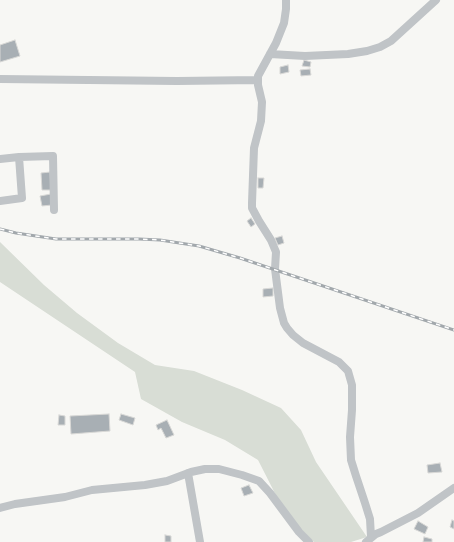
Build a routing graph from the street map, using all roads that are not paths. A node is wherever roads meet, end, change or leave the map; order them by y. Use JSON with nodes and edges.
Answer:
{"nodes":[{"id":1,"x":286,"y":0,"type":"edge"},
{"id":2,"x":436,"y":0,"type":"edge"},
{"id":3,"x":270,"y":54,"type":"junction"},
{"id":4,"x":0,"y":79,"type":"edge"},
{"id":5,"x":258,"y":80,"type":"junction"},
{"id":6,"x":19,"y":157,"type":"junction"},
{"id":7,"x":0,"y":159,"type":"edge"},
{"id":8,"x":0,"y":200,"type":"edge"},
{"id":9,"x":54,"y":210,"type":"dead end"},
{"id":10,"x":188,"y":473,"type":"junction"},
{"id":11,"x":454,"y":488,"type":"edge"},
{"id":12,"x":0,"y":508,"type":"edge"},
{"id":13,"x":369,"y":539,"type":"edge"},
{"id":14,"x":200,"y":542,"type":"edge"},
{"id":15,"x":309,"y":542,"type":"edge"}],
"edges":[{"from":1,"to":3,"type":"street"},
{"from":2,"to":3,"type":"street"},
{"from":3,"to":5,"type":"street"},
{"from":4,"to":5,"type":"street"},
{"from":5,"to":13,"type":"street"},
{"from":6,"to":7,"type":"street"},
{"from":6,"to":8,"type":"street"},
{"from":6,"to":9,"type":"street"},
{"from":10,"to":12,"type":"street"},
{"from":10,"to":14,"type":"street"},
{"from":10,"to":15,"type":"street"},
{"from":11,"to":13,"type":"street"}]}
